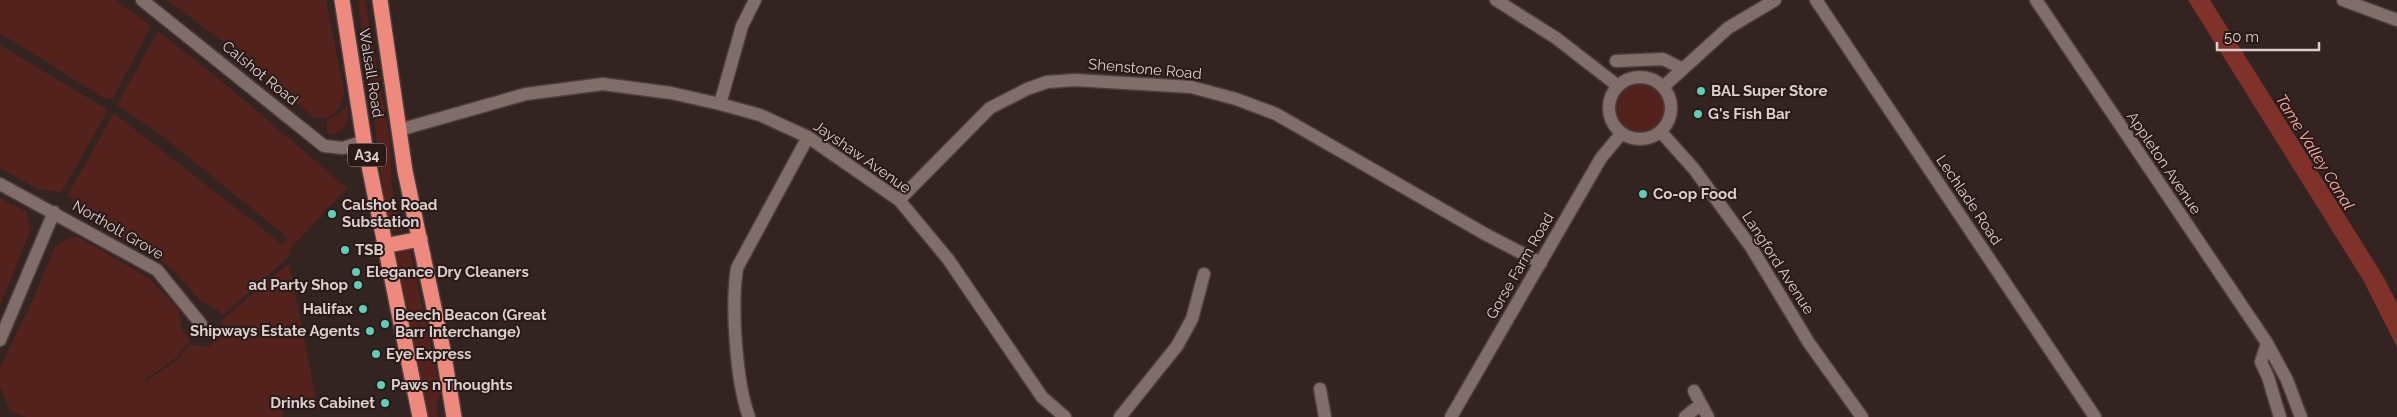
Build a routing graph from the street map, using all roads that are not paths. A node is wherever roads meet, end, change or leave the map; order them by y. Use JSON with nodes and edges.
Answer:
{"nodes":[{"id":1,"x":142,"y":0,"type":"edge"},
{"id":2,"x":342,"y":0,"type":"edge"},
{"id":3,"x":350,"y":0,"type":"edge"},
{"id":4,"x":380,"y":0,"type":"edge"},
{"id":5,"x":755,"y":0,"type":"edge"},
{"id":6,"x":1496,"y":0,"type":"edge"},
{"id":7,"x":1774,"y":0,"type":"edge"},
{"id":8,"x":1816,"y":0,"type":"edge"},
{"id":9,"x":2036,"y":0,"type":"edge"},
{"id":10,"x":2343,"y":0,"type":"edge"},
{"id":11,"x":2397,"y":20,"type":"edge"},
{"id":12,"x":1616,"y":61,"type":"dead end"},
{"id":13,"x":353,"y":64,"type":"junction"},
{"id":14,"x":1681,"y":68,"type":"junction"},
{"id":15,"x":1618,"y":86,"type":"junction"},
{"id":16,"x":1663,"y":86,"type":"junction"},
{"id":17,"x":720,"y":104,"type":"junction"},
{"id":18,"x":399,"y":130,"type":"junction"},
{"id":19,"x":1661,"y":132,"type":"junction"},
{"id":20,"x":1621,"y":134,"type":"junction"},
{"id":21,"x":808,"y":137,"type":"junction"},
{"id":22,"x":364,"y":142,"type":"junction"},
{"id":23,"x":0,"y":184,"type":"edge"},
{"id":24,"x":899,"y":200,"type":"junction"},
{"id":25,"x":54,"y":212,"type":"junction"},
{"id":26,"x":420,"y":239,"type":"junction"},
{"id":27,"x":384,"y":246,"type":"junction"},
{"id":28,"x":1541,"y":263,"type":"junction"},
{"id":29,"x":1204,"y":274,"type":"dead end"},
{"id":30,"x":201,"y":324,"type":"dead end"},
{"id":31,"x":0,"y":340,"type":"edge"},
{"id":32,"x":2267,"y":343,"type":"junction"},
{"id":33,"x":1320,"y":389,"type":"dead end"},
{"id":34,"x":1694,"y":391,"type":"dead end"},
{"id":35,"x":1702,"y":404,"type":"junction"},
{"id":36,"x":420,"y":417,"type":"edge"},
{"id":37,"x":454,"y":417,"type":"edge"},
{"id":38,"x":749,"y":417,"type":"edge"},
{"id":39,"x":1064,"y":417,"type":"edge"},
{"id":40,"x":1120,"y":417,"type":"edge"},
{"id":41,"x":1325,"y":417,"type":"edge"},
{"id":42,"x":1450,"y":417,"type":"edge"},
{"id":43,"x":1685,"y":417,"type":"edge"},
{"id":44,"x":1708,"y":417,"type":"edge"},
{"id":45,"x":1862,"y":417,"type":"edge"},
{"id":46,"x":2095,"y":417,"type":"edge"},
{"id":47,"x":2280,"y":417,"type":"edge"},
{"id":48,"x":2301,"y":417,"type":"edge"}],
"edges":[{"from":1,"to":22,"type":"street","name":"Calshot Road"},
{"from":2,"to":13,"type":"highway","name":"Walsall Road","number":"A34"},
{"from":3,"to":13,"type":"highway"},
{"from":4,"to":18,"type":"highway","name":"Walsall Road","number":"A34"},
{"from":5,"to":17,"type":"street"},
{"from":6,"to":15,"type":"street"},
{"from":7,"to":14,"type":"street"},
{"from":8,"to":46,"type":"street","name":"Lechlade Road"},
{"from":9,"to":32,"type":"street","name":"Appleton Avenue"},
{"from":10,"to":11,"type":"street"},
{"from":12,"to":14,"type":"street"},
{"from":13,"to":22,"type":"highway","name":"Walsall Road","number":"A34"},
{"from":14,"to":16,"type":"street"},
{"from":15,"to":16,"type":"street"},
{"from":15,"to":20,"type":"street"},
{"from":16,"to":19,"type":"street"},
{"from":17,"to":18,"type":"street","name":"Jayshaw Avenue"},
{"from":17,"to":21,"type":"street","name":"Jayshaw Avenue"},
{"from":18,"to":26,"type":"highway","name":"Walsall Road","number":"A34"},
{"from":19,"to":20,"type":"street"},
{"from":19,"to":45,"type":"street","name":"Langford Avenue"},
{"from":20,"to":28,"type":"street","name":"Gorse Farm Road"},
{"from":21,"to":24,"type":"street","name":"Jayshaw Avenue"},
{"from":21,"to":38,"type":"street"},
{"from":22,"to":27,"type":"highway","name":"Walsall Road","number":"A34"},
{"from":23,"to":25,"type":"street","name":"Northolt Grove"},
{"from":24,"to":28,"type":"street","name":"Shenstone Road"},
{"from":24,"to":39,"type":"street","name":"Jayshaw Avenue"},
{"from":25,"to":30,"type":"street","name":"Northolt Grove"},
{"from":25,"to":31,"type":"street"},
{"from":26,"to":27,"type":"highway"},
{"from":26,"to":37,"type":"highway","name":"Walsall Road","number":"A34"},
{"from":27,"to":36,"type":"highway","name":"Walsall Road","number":"A34"},
{"from":28,"to":42,"type":"street","name":"Gorse Farm Road"},
{"from":29,"to":40,"type":"street"},
{"from":32,"to":47,"type":"street"},
{"from":32,"to":48,"type":"street","name":"Appleton Avenue"},
{"from":33,"to":41,"type":"street"},
{"from":34,"to":35,"type":"street"},
{"from":35,"to":43,"type":"street"},
{"from":35,"to":44,"type":"street"}]}
